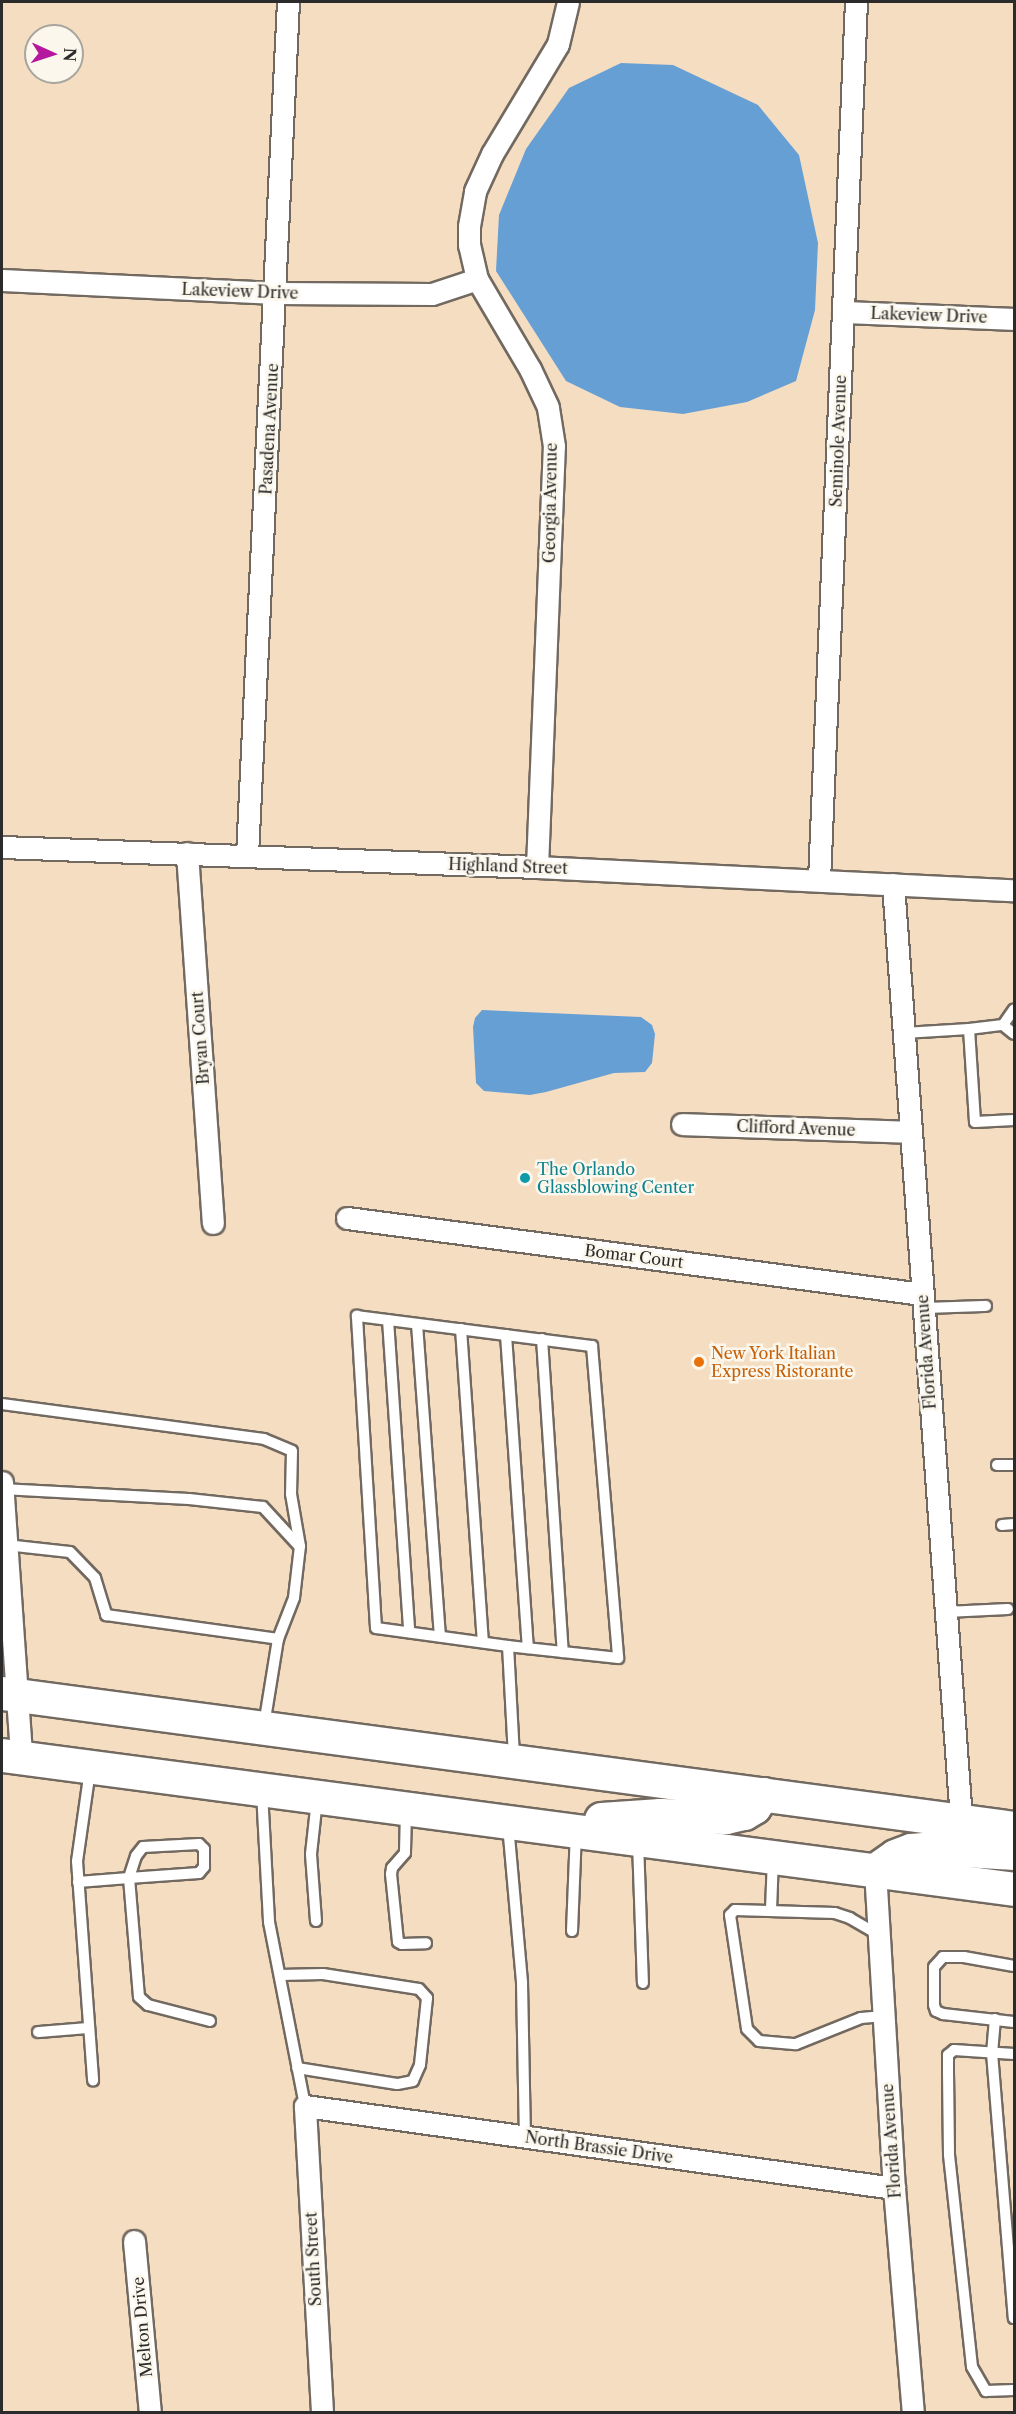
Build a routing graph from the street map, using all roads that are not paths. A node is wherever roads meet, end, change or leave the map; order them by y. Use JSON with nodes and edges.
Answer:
{"nodes":[{"id":1,"x":288,"y":2,"type":"edge"},
{"id":2,"x":568,"y":2,"type":"edge"},
{"id":3,"x":856,"y":2,"type":"edge"},
{"id":4,"x":477,"y":279,"type":"junction"},
{"id":5,"x":2,"y":280,"type":"edge"},
{"id":6,"x":276,"y":293,"type":"junction"},
{"id":7,"x":843,"y":312,"type":"junction"},
{"id":8,"x":1014,"y":319,"type":"edge"},
{"id":9,"x":2,"y":847,"type":"edge"},
{"id":10,"x":187,"y":854,"type":"junction"},
{"id":11,"x":247,"y":855,"type":"junction"},
{"id":12,"x":537,"y":867,"type":"junction"},
{"id":13,"x":819,"y":880,"type":"junction"},
{"id":14,"x":893,"y":884,"type":"junction"},
{"id":15,"x":1014,"y":890,"type":"edge"},
{"id":16,"x":1014,"y":1009,"type":"edge"},
{"id":17,"x":1003,"y":1025,"type":"junction"},
{"id":18,"x":969,"y":1029,"type":"junction"},
{"id":19,"x":904,"y":1033,"type":"junction"},
{"id":20,"x":1014,"y":1034,"type":"edge"},
{"id":21,"x":1014,"y":1120,"type":"edge"},
{"id":22,"x":682,"y":1124,"type":"dead end"},
{"id":23,"x":911,"y":1132,"type":"junction"},
{"id":24,"x":347,"y":1218,"type":"dead end"},
{"id":25,"x":213,"y":1223,"type":"dead end"},
{"id":26,"x":922,"y":1301,"type":"junction"},
{"id":27,"x":986,"y":1306,"type":"dead end"},
{"id":28,"x":388,"y":1320,"type":"junction"},
{"id":29,"x":417,"y":1324,"type":"junction"},
{"id":30,"x":461,"y":1329,"type":"junction"},
{"id":31,"x":506,"y":1335,"type":"junction"},
{"id":32,"x":542,"y":1339,"type":"junction"},
{"id":33,"x":2,"y":1404,"type":"edge"},
{"id":34,"x":997,"y":1465,"type":"dead end"},
{"id":35,"x":1014,"y":1465,"type":"edge"},
{"id":36,"x":2,"y":1482,"type":"edge"},
{"id":37,"x":2,"y":1489,"type":"edge"},
{"id":38,"x":1014,"y":1524,"type":"edge"},
{"id":39,"x":1002,"y":1525,"type":"dead end"},
{"id":40,"x":6,"y":1545,"type":"junction"},
{"id":41,"x":300,"y":1546,"type":"junction"},
{"id":42,"x":1008,"y":1610,"type":"dead end"},
{"id":43,"x":946,"y":1612,"type":"junction"},
{"id":44,"x":409,"y":1632,"type":"junction"},
{"id":45,"x":440,"y":1636,"type":"junction"},
{"id":46,"x":278,"y":1639,"type":"junction"},
{"id":47,"x":483,"y":1642,"type":"junction"},
{"id":48,"x":508,"y":1646,"type":"junction"},
{"id":49,"x":528,"y":1648,"type":"junction"},
{"id":50,"x":563,"y":1652,"type":"junction"},
{"id":51,"x":9,"y":1694,"type":"edge"},
{"id":52,"x":263,"y":1728,"type":"junction"},
{"id":53,"x":11,"y":1756,"type":"edge"},
{"id":54,"x":514,"y":1761,"type":"junction"},
{"id":55,"x":91,"y":1766,"type":"junction"},
{"id":56,"x":262,"y":1789,"type":"junction"},
{"id":57,"x":763,"y":1794,"type":"junction"},
{"id":58,"x":317,"y":1796,"type":"junction"},
{"id":59,"x":407,"y":1808,"type":"junction"},
{"id":60,"x":961,"y":1820,"type":"junction"},
{"id":61,"x":516,"y":1822,"type":"junction"},
{"id":62,"x":1014,"y":1828,"type":"edge"},
{"id":63,"x":576,"y":1830,"type":"junction"},
{"id":64,"x":638,"y":1838,"type":"junction"},
{"id":65,"x":1014,"y":1853,"type":"edge"},
{"id":66,"x":773,"y":1856,"type":"junction"},
{"id":67,"x":875,"y":1870,"type":"junction"},
{"id":68,"x":129,"y":1878,"type":"junction"},
{"id":69,"x":78,"y":1882,"type":"junction"},
{"id":70,"x":1014,"y":1889,"type":"edge"},
{"id":71,"x":771,"y":1910,"type":"junction"},
{"id":72,"x":316,"y":1921,"type":"dead end"},
{"id":73,"x":572,"y":1931,"type":"dead end"},
{"id":74,"x":879,"y":1935,"type":"junction"},
{"id":75,"x":426,"y":1943,"type":"dead end"},
{"id":76,"x":1014,"y":1966,"type":"edge"},
{"id":77,"x":280,"y":1975,"type":"junction"},
{"id":78,"x":643,"y":1983,"type":"dead end"},
{"id":79,"x":884,"y":2016,"type":"junction"},
{"id":80,"x":995,"y":2019,"type":"junction"},
{"id":81,"x":210,"y":2021,"type":"dead end"},
{"id":82,"x":1014,"y":2022,"type":"edge"},
{"id":83,"x":89,"y":2028,"type":"junction"},
{"id":84,"x":38,"y":2032,"type":"dead end"},
{"id":85,"x":992,"y":2053,"type":"junction"},
{"id":86,"x":1014,"y":2054,"type":"edge"},
{"id":87,"x":297,"y":2068,"type":"junction"},
{"id":88,"x":93,"y":2080,"type":"dead end"},
{"id":89,"x":305,"y":2106,"type":"junction"},
{"id":90,"x":525,"y":2136,"type":"junction"},
{"id":91,"x":894,"y":2188,"type":"junction"},
{"id":92,"x":134,"y":2241,"type":"dead end"},
{"id":93,"x":1014,"y":2318,"type":"edge"},
{"id":94,"x":1014,"y":2390,"type":"edge"},
{"id":95,"x":150,"y":2412,"type":"edge"},
{"id":96,"x":322,"y":2412,"type":"edge"},
{"id":97,"x":913,"y":2412,"type":"edge"}],
"edges":[{"from":1,"to":6,"type":"street","name":"Pasadena Avenue"},
{"from":2,"to":4,"type":"street","name":"Georgia Avenue"},
{"from":3,"to":7,"type":"street","name":"Seminole Avenue"},
{"from":4,"to":6,"type":"street","name":"Lakeview Drive"},
{"from":4,"to":12,"type":"street","name":"Georgia Avenue"},
{"from":5,"to":6,"type":"street","name":"Lakeview Drive"},
{"from":6,"to":11,"type":"street","name":"Pasadena Avenue"},
{"from":7,"to":8,"type":"street","name":"Lakeview Drive"},
{"from":7,"to":13,"type":"street","name":"Seminole Avenue"},
{"from":9,"to":10,"type":"street","name":"Highland Street"},
{"from":10,"to":11,"type":"street","name":"Highland Street"},
{"from":10,"to":25,"type":"street","name":"Bryan Court"},
{"from":11,"to":12,"type":"street","name":"Highland Street"},
{"from":12,"to":13,"type":"street","name":"Highland Street"},
{"from":13,"to":14,"type":"street","name":"Highland Street"},
{"from":14,"to":15,"type":"street","name":"Highland Street"},
{"from":14,"to":19,"type":"street","name":"Florida Avenue"},
{"from":16,"to":17,"type":"lane"},
{"from":17,"to":18,"type":"lane"},
{"from":17,"to":20,"type":"lane"},
{"from":18,"to":19,"type":"lane"},
{"from":18,"to":21,"type":"lane"},
{"from":19,"to":23,"type":"street","name":"Florida Avenue"},
{"from":22,"to":23,"type":"street","name":"Clifford Avenue"},
{"from":23,"to":26,"type":"street","name":"Florida Avenue"},
{"from":24,"to":26,"type":"street","name":"Bomar Court"},
{"from":26,"to":27,"type":"lane"},
{"from":26,"to":43,"type":"street","name":"Florida Avenue"},
{"from":28,"to":29,"type":"lane"},
{"from":28,"to":44,"type":"lane"},
{"from":28,"to":44,"type":"lane"},
{"from":29,"to":30,"type":"lane"},
{"from":29,"to":45,"type":"lane"},
{"from":30,"to":31,"type":"lane"},
{"from":30,"to":47,"type":"lane"},
{"from":31,"to":32,"type":"lane"},
{"from":31,"to":49,"type":"lane"},
{"from":32,"to":50,"type":"lane"},
{"from":32,"to":50,"type":"lane"},
{"from":33,"to":41,"type":"lane"},
{"from":34,"to":35,"type":"lane"},
{"from":36,"to":37,"type":"street"},
{"from":37,"to":40,"type":"street"},
{"from":37,"to":41,"type":"lane"},
{"from":38,"to":39,"type":"lane"},
{"from":40,"to":46,"type":"lane"},
{"from":40,"to":51,"type":"street"},
{"from":41,"to":46,"type":"lane"},
{"from":42,"to":43,"type":"lane"},
{"from":43,"to":60,"type":"street","name":"Florida Avenue"},
{"from":44,"to":45,"type":"lane"},
{"from":45,"to":47,"type":"lane"},
{"from":46,"to":52,"type":"lane"},
{"from":47,"to":48,"type":"lane"},
{"from":48,"to":49,"type":"lane"},
{"from":48,"to":54,"type":"lane"},
{"from":49,"to":50,"type":"lane"},
{"from":51,"to":52,"type":"main road"},
{"from":51,"to":53,"type":"street"},
{"from":52,"to":54,"type":"main road"},
{"from":53,"to":55,"type":"main road"},
{"from":54,"to":57,"type":"main road"},
{"from":55,"to":56,"type":"main road"},
{"from":55,"to":69,"type":"lane"},
{"from":56,"to":58,"type":"main road"},
{"from":56,"to":77,"type":"lane"},
{"from":57,"to":60,"type":"main road"},
{"from":57,"to":61,"type":"main road"},
{"from":58,"to":59,"type":"main road"},
{"from":58,"to":72,"type":"lane"},
{"from":59,"to":61,"type":"main road"},
{"from":59,"to":75,"type":"lane"},
{"from":60,"to":62,"type":"main road"},
{"from":61,"to":63,"type":"main road"},
{"from":61,"to":90,"type":"lane"},
{"from":63,"to":64,"type":"main road"},
{"from":63,"to":73,"type":"lane"},
{"from":64,"to":66,"type":"main road"},
{"from":64,"to":78,"type":"lane"},
{"from":65,"to":67,"type":"main road"},
{"from":66,"to":67,"type":"main road"},
{"from":66,"to":71,"type":"lane"},
{"from":67,"to":70,"type":"main road"},
{"from":67,"to":74,"type":"street","name":"Florida Avenue"},
{"from":68,"to":68,"type":"lane"},
{"from":68,"to":69,"type":"lane"},
{"from":68,"to":81,"type":"lane"},
{"from":69,"to":83,"type":"lane"},
{"from":71,"to":74,"type":"lane"},
{"from":71,"to":79,"type":"lane"},
{"from":74,"to":79,"type":"street","name":"Florida Avenue"},
{"from":76,"to":80,"type":"lane"},
{"from":77,"to":87,"type":"lane"},
{"from":77,"to":87,"type":"lane"},
{"from":79,"to":91,"type":"street","name":"Florida Avenue"},
{"from":80,"to":82,"type":"lane"},
{"from":80,"to":85,"type":"lane"},
{"from":83,"to":84,"type":"lane"},
{"from":83,"to":88,"type":"lane"},
{"from":85,"to":86,"type":"lane"},
{"from":85,"to":93,"type":"lane"},
{"from":85,"to":94,"type":"lane"},
{"from":87,"to":89,"type":"lane"},
{"from":89,"to":90,"type":"street","name":"North Brassie Drive"},
{"from":89,"to":96,"type":"street","name":"South Street"},
{"from":90,"to":91,"type":"street","name":"North Brassie Drive"},
{"from":91,"to":97,"type":"street","name":"Florida Avenue"},
{"from":92,"to":95,"type":"street","name":"Melton Drive"}]}
